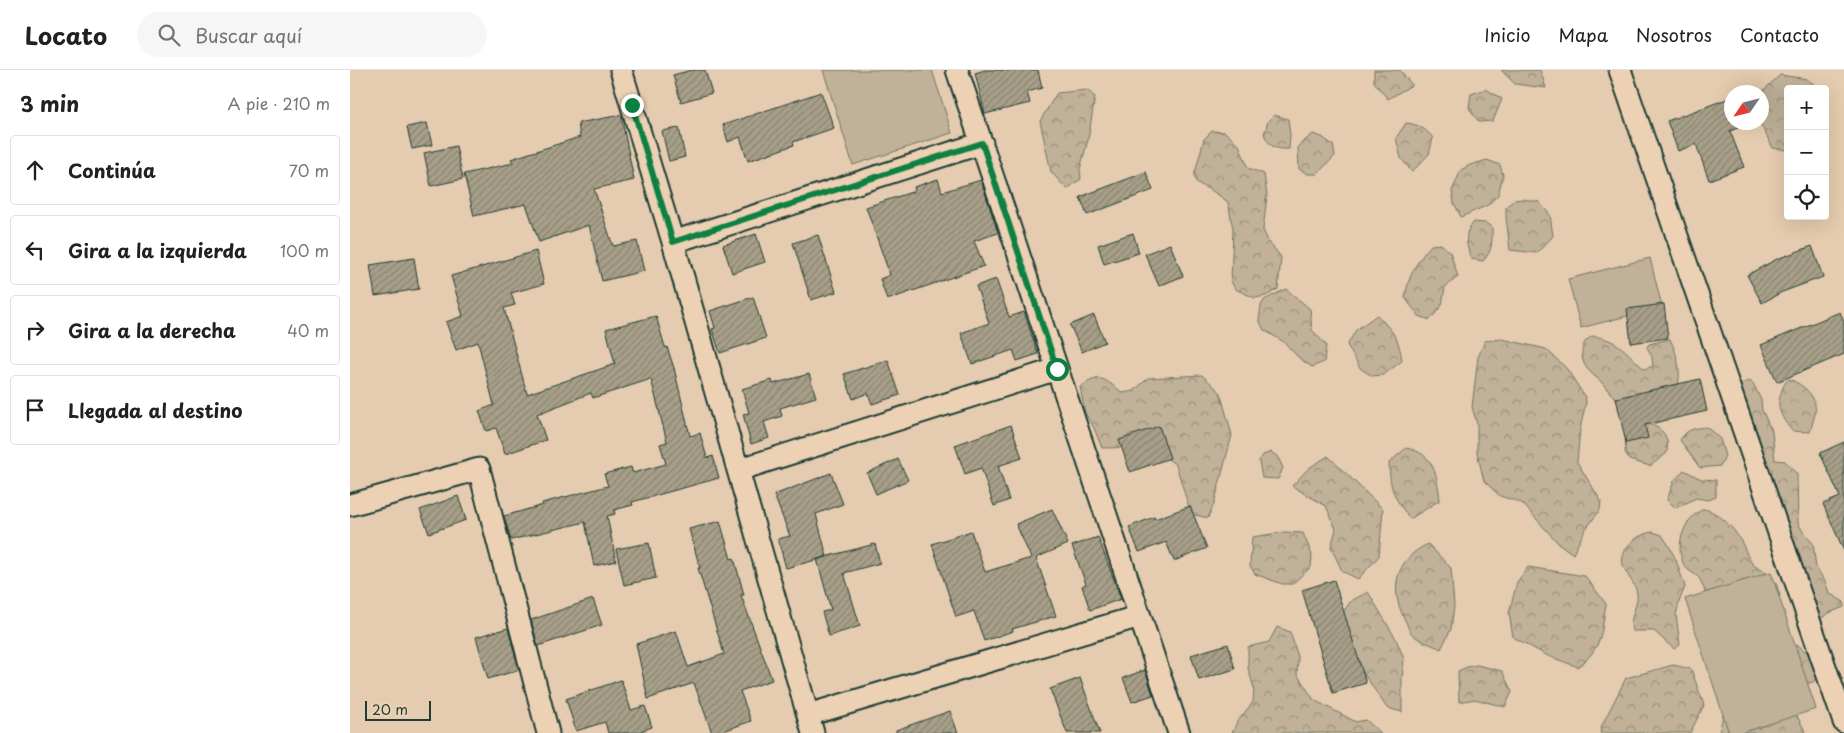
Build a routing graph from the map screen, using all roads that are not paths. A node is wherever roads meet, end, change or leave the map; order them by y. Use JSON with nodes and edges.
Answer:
{"nodes":[{"id":1,"x":621,"y":70,"type":"edge"},
{"id":2,"x":957,"y":70,"type":"edge"},
{"id":3,"x":1620,"y":70,"type":"edge"},
{"id":4,"x":982,"y":143,"type":"junction"},
{"id":5,"x":673,"y":242,"type":"junction"},
{"id":6,"x":1057,"y":369,"type":"junction"},
{"id":7,"x":738,"y":470,"type":"junction"},
{"id":8,"x":350,"y":505,"type":"edge"},
{"id":9,"x":1140,"y":616,"type":"junction"},
{"id":10,"x":1844,"y":722,"type":"edge"},
{"id":11,"x":810,"y":724,"type":"edge"},
{"id":12,"x":1844,"y":731,"type":"edge"},
{"id":13,"x":548,"y":733,"type":"edge"},
{"id":14,"x":1180,"y":733,"type":"edge"},
{"id":15,"x":1838,"y":733,"type":"edge"}],
"edges":[{"from":1,"to":5,"type":"street"},
{"from":2,"to":4,"type":"street"},
{"from":3,"to":10,"type":"street"},
{"from":4,"to":5,"type":"street"},
{"from":4,"to":6,"type":"street"},
{"from":5,"to":7,"type":"street"},
{"from":6,"to":7,"type":"street"},
{"from":6,"to":9,"type":"street"},
{"from":7,"to":11,"type":"street"},
{"from":8,"to":13,"type":"street"},
{"from":9,"to":11,"type":"street"},
{"from":9,"to":14,"type":"street"},
{"from":12,"to":15,"type":"street"}]}
